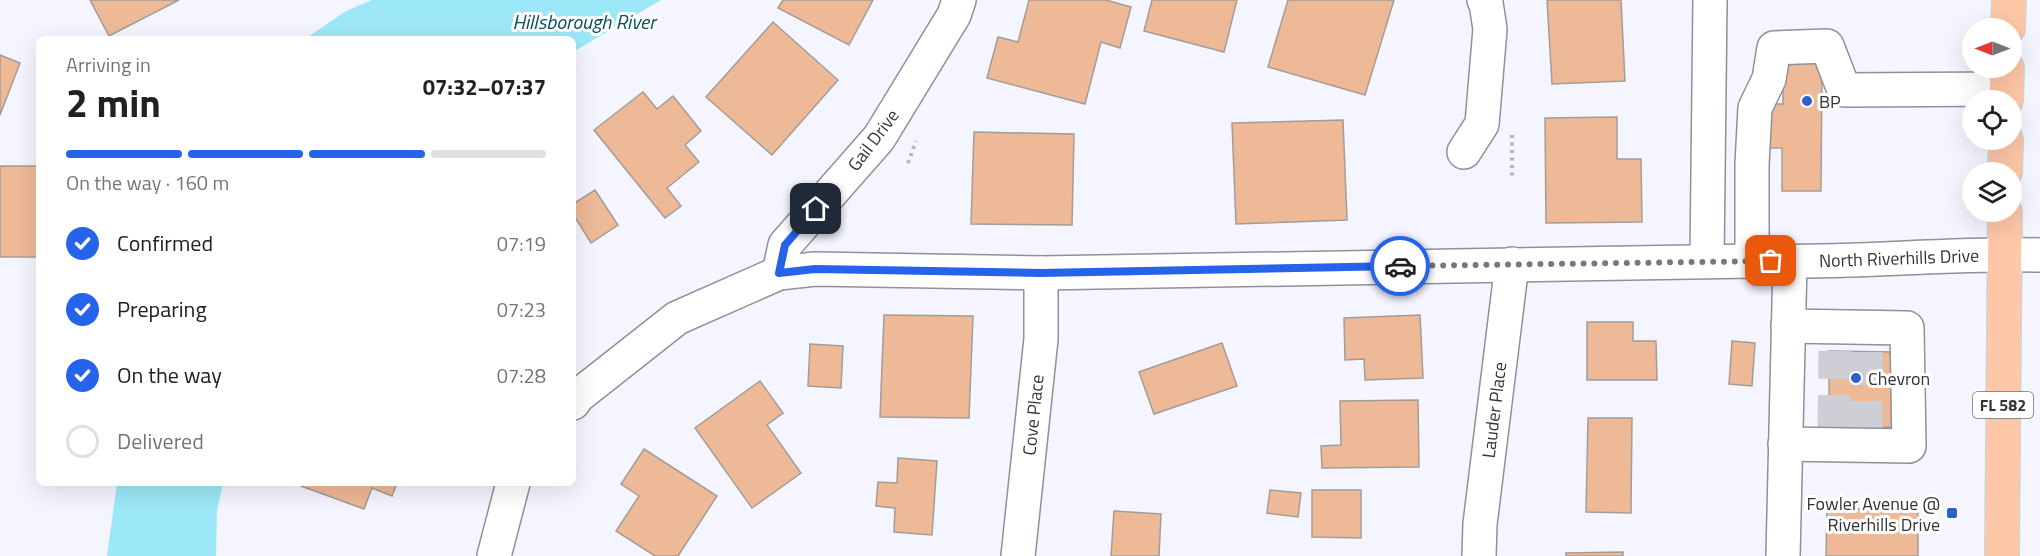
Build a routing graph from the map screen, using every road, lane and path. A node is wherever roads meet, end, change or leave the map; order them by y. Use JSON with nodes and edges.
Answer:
{"nodes":[{"id":1,"x":958,"y":0,"type":"edge"},
{"id":2,"x":1484,"y":0,"type":"edge"},
{"id":3,"x":1710,"y":0,"type":"edge"},
{"id":4,"x":2008,"y":0,"type":"edge"},
{"id":5,"x":2008,"y":18,"type":"edge"},
{"id":6,"x":2007,"y":86,"type":"edge"},
{"id":7,"x":1464,"y":152,"type":"dead end"},
{"id":8,"x":2005,"y":222,"type":"edge"},
{"id":9,"x":2004,"y":255,"type":"junction"},
{"id":10,"x":2040,"y":255,"type":"edge"},
{"id":11,"x":1707,"y":261,"type":"junction"},
{"id":12,"x":1752,"y":261,"type":"junction"},
{"id":13,"x":1790,"y":262,"type":"junction"},
{"id":14,"x":1512,"y":264,"type":"junction"},
{"id":15,"x":779,"y":273,"type":"junction"},
{"id":16,"x":1041,"y":273,"type":"junction"},
{"id":17,"x":1788,"y":326,"type":"junction"},
{"id":18,"x":576,"y":398,"type":"edge"},
{"id":19,"x":1785,"y":444,"type":"junction"},
{"id":20,"x":512,"y":486,"type":"edge"},
{"id":21,"x":494,"y":556,"type":"edge"},
{"id":22,"x":1018,"y":556,"type":"edge"},
{"id":23,"x":1479,"y":556,"type":"edge"},
{"id":24,"x":1783,"y":556,"type":"edge"},
{"id":25,"x":2002,"y":556,"type":"edge"}],
"edges":[{"from":1,"to":15,"type":"street","name":"Gail Drive"},
{"from":2,"to":7,"type":"street"},
{"from":3,"to":11,"type":"street"},
{"from":4,"to":5,"type":"main road"},
{"from":6,"to":12,"type":"street"},
{"from":8,"to":9,"type":"main road","number":"FL 582"},
{"from":9,"to":10,"type":"street","name":"North Riverhills Drive"},
{"from":9,"to":13,"type":"street","name":"North Riverhills Drive"},
{"from":9,"to":25,"type":"main road","number":"FL 582"},
{"from":11,"to":12,"type":"street","name":"North Riverhills Drive"},
{"from":11,"to":14,"type":"street","name":"North Riverhills Drive"},
{"from":12,"to":13,"type":"street","name":"North Riverhills Drive"},
{"from":13,"to":17,"type":"street"},
{"from":14,"to":16,"type":"street","name":"North Riverhills Drive"},
{"from":14,"to":23,"type":"street","name":"Lauder Place"},
{"from":15,"to":16,"type":"street","name":"North Riverhills Drive"},
{"from":15,"to":18,"type":"street","name":"North Riverhills Drive"},
{"from":16,"to":22,"type":"street","name":"Cove Place"},
{"from":17,"to":19,"type":"street"},
{"from":17,"to":19,"type":"street"},
{"from":19,"to":24,"type":"street"},
{"from":20,"to":21,"type":"street"}]}
